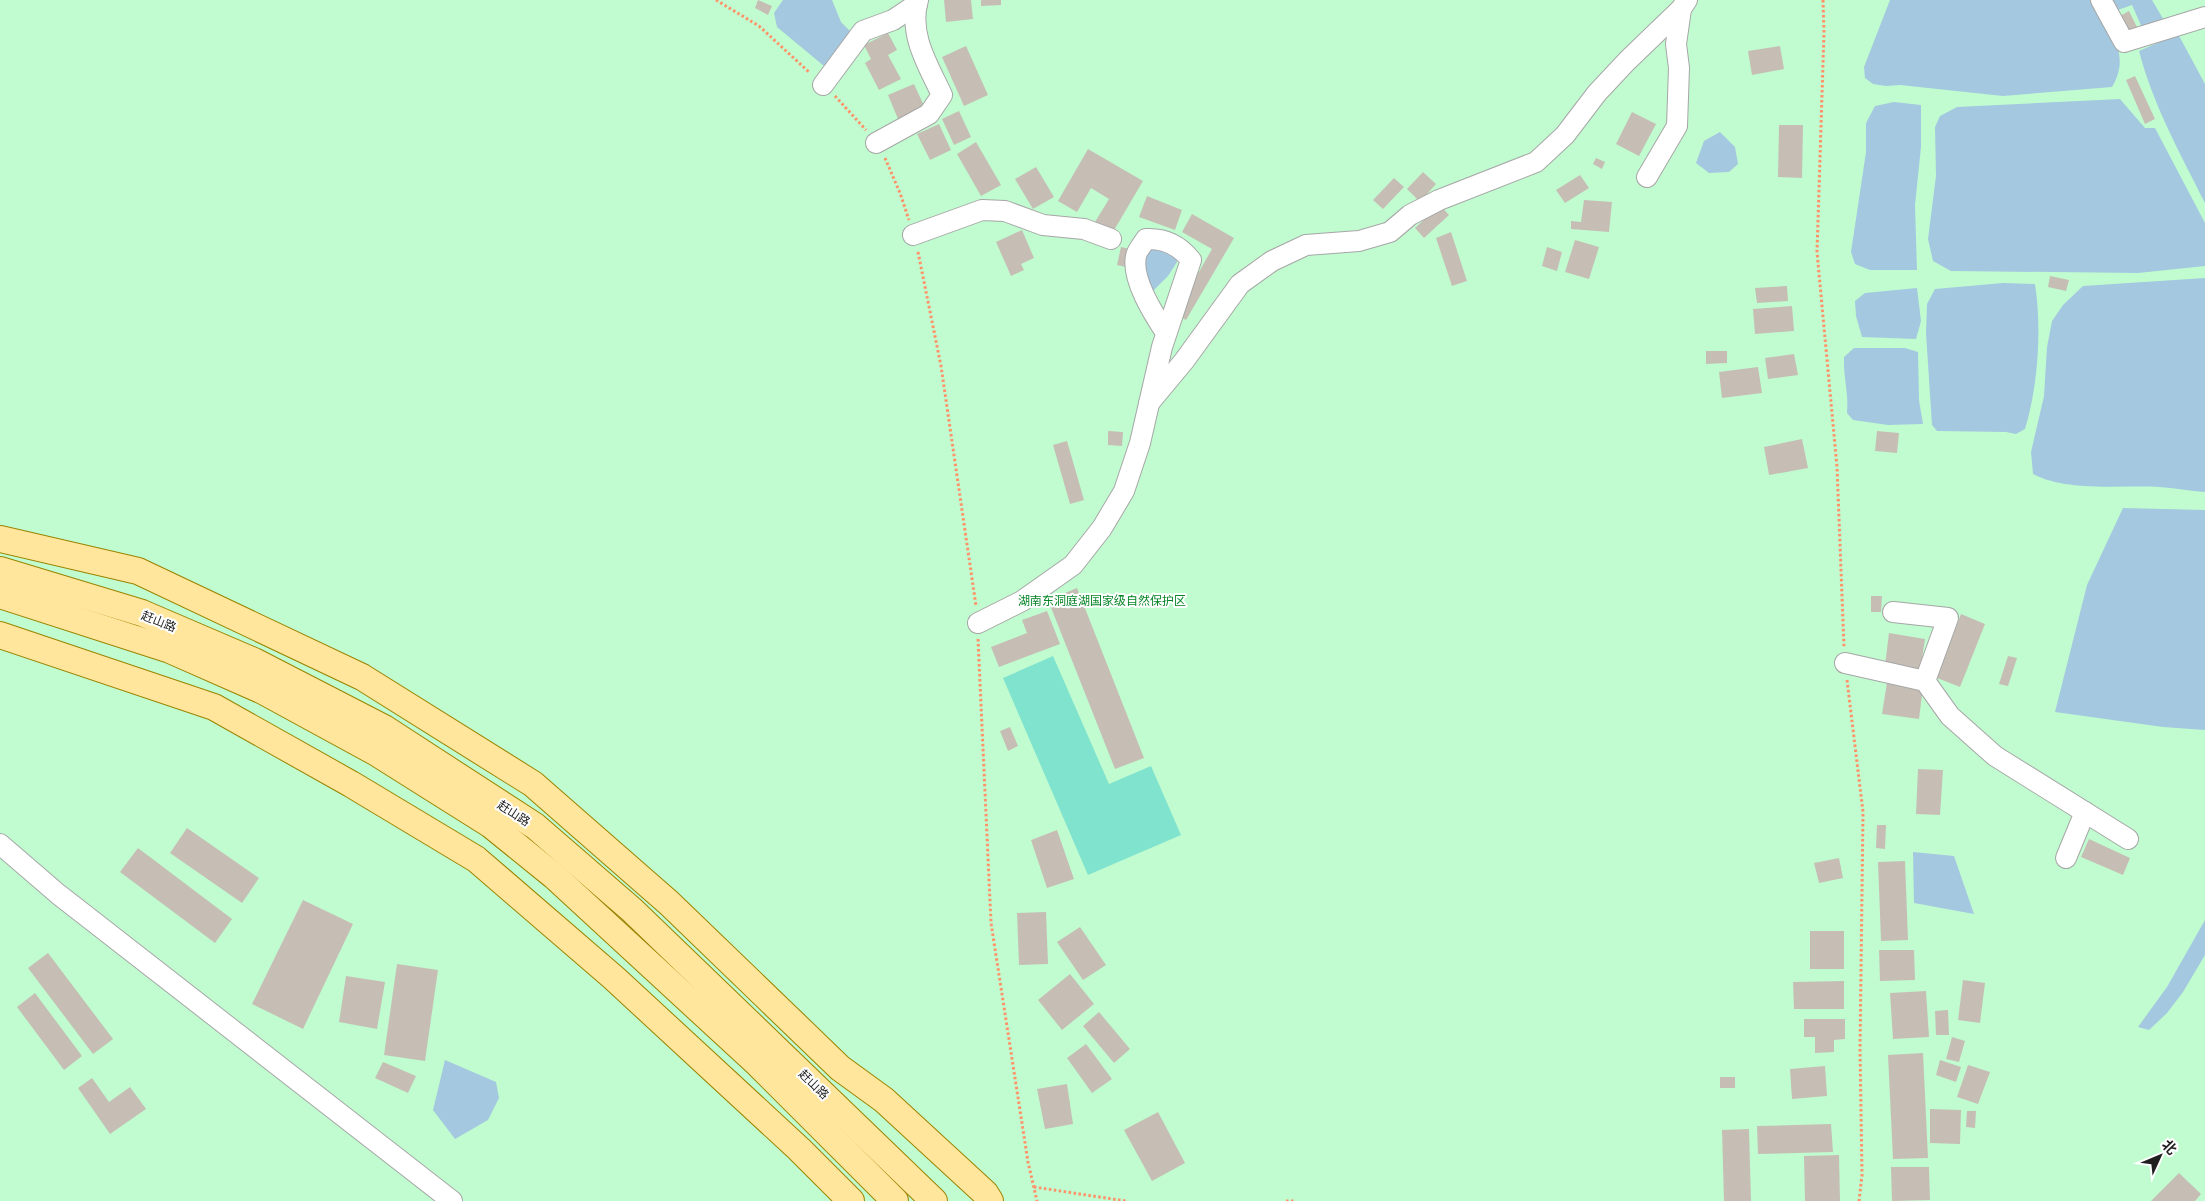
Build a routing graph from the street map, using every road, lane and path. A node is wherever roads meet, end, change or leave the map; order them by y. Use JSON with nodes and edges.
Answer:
{"nodes":[{"id":1,"x":716,"y":0,"type":"edge"},
{"id":2,"x":1823,"y":0,"type":"edge"},
{"id":3,"x":2101,"y":0,"type":"edge"},
{"id":4,"x":918,"y":2,"type":"edge"},
{"id":5,"x":1684,"y":5,"type":"edge"},
{"id":6,"x":2205,"y":17,"type":"edge"},
{"id":7,"x":824,"y":85,"type":"junction"},
{"id":8,"x":876,"y":143,"type":"junction"},
{"id":9,"x":1647,"y":178,"type":"dead end"},
{"id":10,"x":913,"y":235,"type":"junction"},
{"id":11,"x":1111,"y":239,"type":"dead end"},
{"id":12,"x":1166,"y":333,"type":"dead end"},
{"id":13,"x":1149,"y":403,"type":"junction"},
{"id":14,"x":0,"y":539,"type":"edge"},
{"id":15,"x":0,"y":570,"type":"edge"},
{"id":16,"x":0,"y":595,"type":"edge"},
{"id":17,"x":1894,"y":612,"type":"dead end"},
{"id":18,"x":978,"y":623,"type":"junction"},
{"id":19,"x":0,"y":636,"type":"edge"},
{"id":20,"x":1845,"y":663,"type":"junction"},
{"id":21,"x":1925,"y":681,"type":"junction"},
{"id":22,"x":2085,"y":812,"type":"junction"},
{"id":23,"x":2128,"y":839,"type":"dead end"},
{"id":24,"x":0,"y":844,"type":"edge"},
{"id":25,"x":2066,"y":858,"type":"dead end"},
{"id":26,"x":1034,"y":1187,"type":"junction"},
{"id":27,"x":452,"y":1201,"type":"edge"},
{"id":28,"x":851,"y":1201,"type":"edge"},
{"id":29,"x":895,"y":1201,"type":"edge"},
{"id":30,"x":934,"y":1201,"type":"edge"},
{"id":31,"x":990,"y":1201,"type":"edge"},
{"id":32,"x":1037,"y":1201,"type":"edge"},
{"id":33,"x":1126,"y":1201,"type":"edge"},
{"id":34,"x":1286,"y":1201,"type":"edge"},
{"id":35,"x":1294,"y":1201,"type":"edge"},
{"id":36,"x":1859,"y":1201,"type":"edge"}],
"edges":[{"from":1,"to":7,"type":"path"},
{"from":2,"to":20,"type":"path"},
{"from":3,"to":6,"type":"street"},
{"from":4,"to":7,"type":"street"},
{"from":4,"to":8,"type":"street"},
{"from":5,"to":9,"type":"street"},
{"from":5,"to":13,"type":"street"},
{"from":7,"to":8,"type":"path"},
{"from":8,"to":10,"type":"path"},
{"from":10,"to":11,"type":"street"},
{"from":10,"to":18,"type":"path"},
{"from":12,"to":13,"type":"street"},
{"from":13,"to":18,"type":"street"},
{"from":14,"to":31,"type":"main road"},
{"from":15,"to":30,"type":"main road","name":"赶山路"},
{"from":16,"to":29,"type":"main road","name":"赶山路"},
{"from":17,"to":21,"type":"street"},
{"from":18,"to":26,"type":"path"},
{"from":19,"to":28,"type":"main road"},
{"from":20,"to":21,"type":"street"},
{"from":20,"to":36,"type":"path"},
{"from":21,"to":22,"type":"street"},
{"from":22,"to":23,"type":"street"},
{"from":22,"to":25,"type":"street"},
{"from":24,"to":27,"type":"street"},
{"from":26,"to":32,"type":"path"},
{"from":26,"to":33,"type":"path"},
{"from":34,"to":35,"type":"path"}]}
